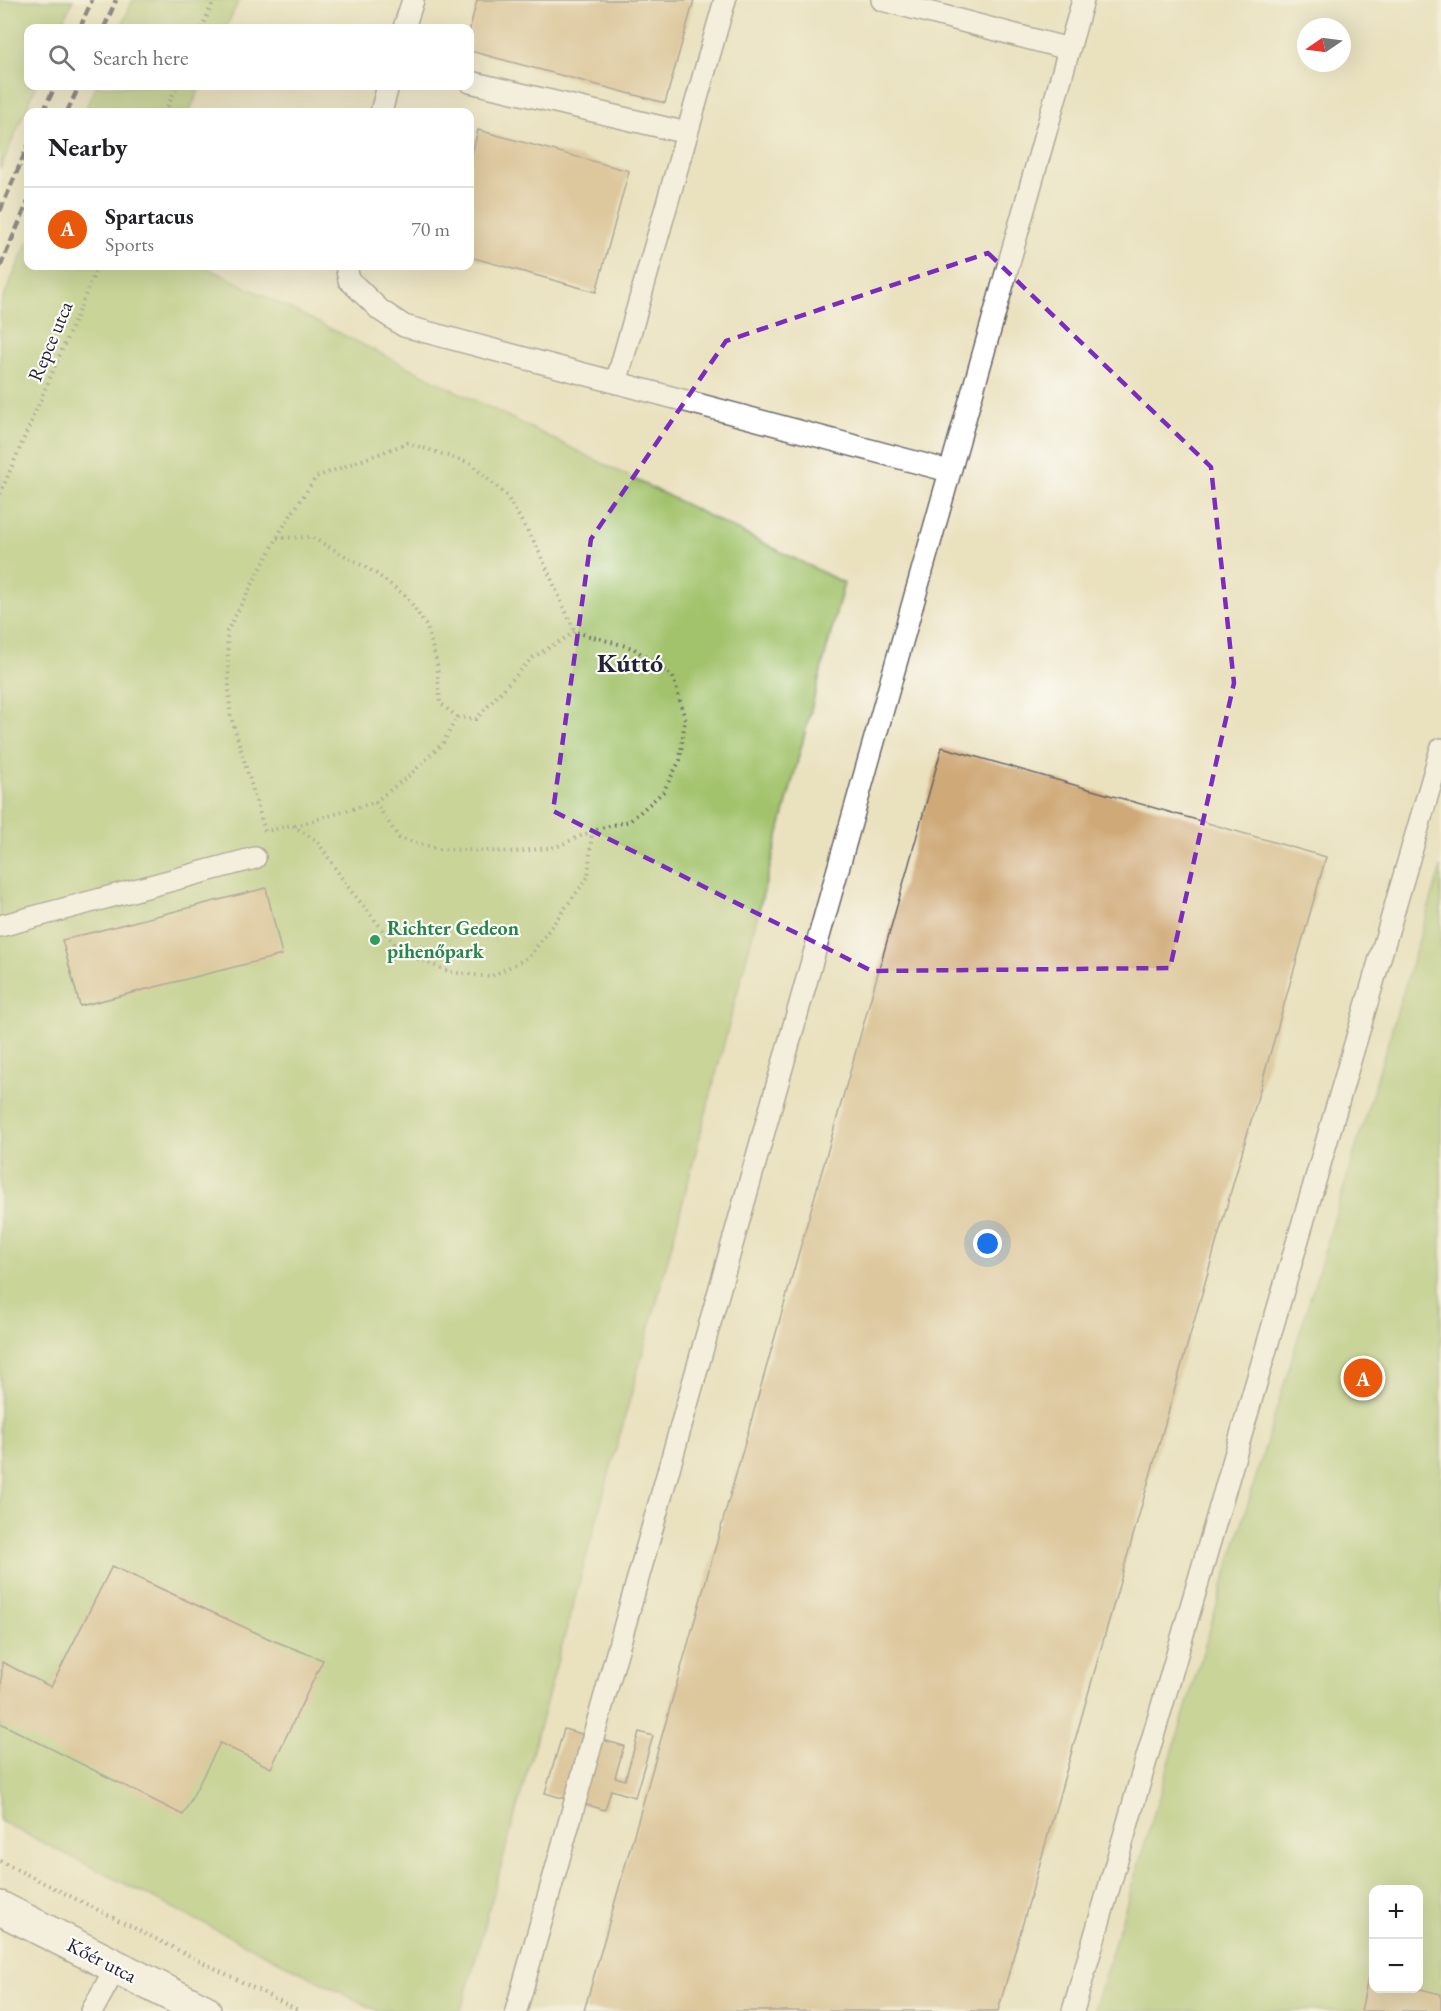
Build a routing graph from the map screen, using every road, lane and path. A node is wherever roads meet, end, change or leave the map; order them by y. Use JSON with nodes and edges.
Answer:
{"nodes":[{"id":1,"x":214,"y":0,"type":"edge"},
{"id":2,"x":412,"y":0,"type":"edge"},
{"id":3,"x":725,"y":0,"type":"edge"},
{"id":4,"x":882,"y":0,"type":"edge"},
{"id":5,"x":1083,"y":0,"type":"edge"},
{"id":6,"x":204,"y":24,"type":"edge"},
{"id":7,"x":405,"y":24,"type":"edge"},
{"id":8,"x":1069,"y":49,"type":"junction"},
{"id":9,"x":474,"y":83,"type":"edge"},
{"id":10,"x":175,"y":90,"type":"edge"},
{"id":11,"x":387,"y":90,"type":"edge"},
{"id":12,"x":167,"y":108,"type":"edge"},
{"id":13,"x":382,"y":108,"type":"edge"},
{"id":14,"x":687,"y":133,"type":"junction"},
{"id":15,"x":96,"y":270,"type":"edge"},
{"id":16,"x":347,"y":270,"type":"edge"},
{"id":17,"x":616,"y":383,"type":"junction"},
{"id":18,"x":949,"y":471,"type":"junction"},
{"id":19,"x":0,"y":494,"type":"edge"},
{"id":20,"x":277,"y":538,"type":"junction"},
{"id":21,"x":575,"y":632,"type":"junction"},
{"id":22,"x":457,"y":717,"type":"junction"},
{"id":23,"x":1441,"y":749,"type":"edge"},
{"id":24,"x":375,"y":802,"type":"junction"},
{"id":25,"x":294,"y":826,"type":"junction"},
{"id":26,"x":592,"y":830,"type":"junction"},
{"id":27,"x":265,"y":831,"type":"junction"},
{"id":28,"x":255,"y":858,"type":"joint"},
{"id":29,"x":0,"y":926,"type":"edge"},
{"id":30,"x":0,"y":1861,"type":"edge"},
{"id":31,"x":0,"y":1908,"type":"edge"},
{"id":32,"x":116,"y":1967,"type":"junction"},
{"id":33,"x":92,"y":2011,"type":"edge"},
{"id":34,"x":204,"y":2011,"type":"edge"},
{"id":35,"x":300,"y":2011,"type":"edge"},
{"id":36,"x":516,"y":2011,"type":"edge"},
{"id":37,"x":1073,"y":2011,"type":"edge"}],
"edges":[{"from":1,"to":6,"type":"path"},
{"from":2,"to":7,"type":"lane"},
{"from":3,"to":14,"type":"lane"},
{"from":4,"to":8,"type":"lane"},
{"from":5,"to":8,"type":"lane"},
{"from":8,"to":18,"type":"lane"},
{"from":9,"to":14,"type":"lane"},
{"from":10,"to":12,"type":"path"},
{"from":11,"to":13,"type":"lane"},
{"from":14,"to":17,"type":"lane"},
{"from":15,"to":19,"type":"path","name":"Repce utca"},
{"from":16,"to":17,"type":"lane"},
{"from":17,"to":18,"type":"lane"},
{"from":18,"to":36,"type":"lane"},
{"from":20,"to":21,"type":"path"},
{"from":20,"to":22,"type":"path"},
{"from":20,"to":27,"type":"path"},
{"from":21,"to":22,"type":"path"},
{"from":21,"to":26,"type":"path"},
{"from":22,"to":24,"type":"path"},
{"from":23,"to":37,"type":"lane"},
{"from":24,"to":25,"type":"path"},
{"from":24,"to":26,"type":"path"},
{"from":25,"to":26,"type":"path"},
{"from":25,"to":27,"type":"path"},
{"from":27,"to":28,"type":"path"},
{"from":28,"to":29,"type":"lane"},
{"from":30,"to":35,"type":"path"},
{"from":31,"to":32,"type":"street","name":"Kőér utca"},
{"from":32,"to":33,"type":"lane"},
{"from":32,"to":34,"type":"street","name":"Kőér utca"}]}
